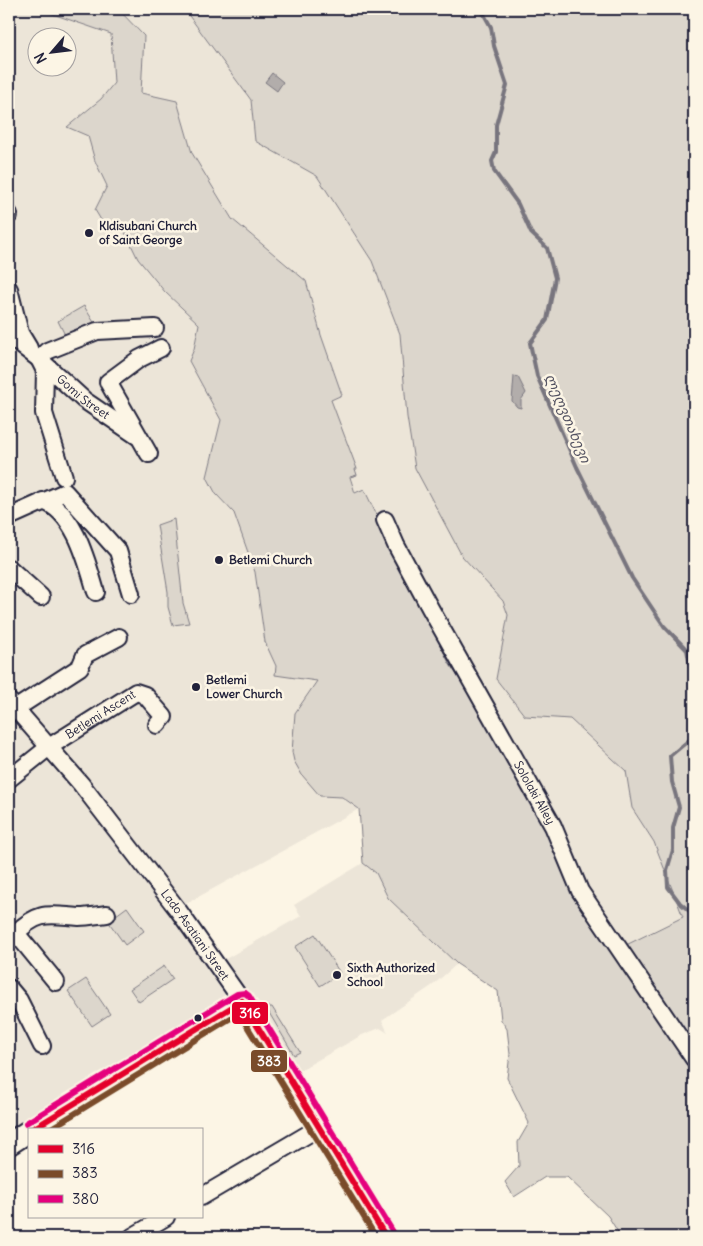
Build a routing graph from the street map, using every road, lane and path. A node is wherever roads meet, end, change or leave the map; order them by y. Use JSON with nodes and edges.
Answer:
{"nodes":[{"id":1,"x":9,"y":289,"type":"edge"},
{"id":2,"x":155,"y":328,"type":"dead end"},
{"id":3,"x":9,"y":336,"type":"edge"},
{"id":4,"x":161,"y":348,"type":"dead end"},
{"id":5,"x":35,"y":356,"type":"junction"},
{"id":6,"x":65,"y":484,"type":"junction"},
{"id":7,"x":43,"y":501,"type":"junction"},
{"id":8,"x":9,"y":517,"type":"edge"},
{"id":9,"x":385,"y":520,"type":"dead end"},
{"id":10,"x":9,"y":568,"type":"edge"},
{"id":11,"x":96,"y":592,"type":"dead end"},
{"id":12,"x":131,"y":594,"type":"dead end"},
{"id":13,"x":41,"y":597,"type":"dead end"},
{"id":14,"x":119,"y":637,"type":"dead end"},
{"id":15,"x":12,"y":705,"type":"edge"},
{"id":16,"x":157,"y":725,"type":"dead end"},
{"id":17,"x":49,"y":747,"type":"junction"},
{"id":18,"x":9,"y":779,"type":"edge"},
{"id":19,"x":107,"y":914,"type":"dead end"},
{"id":20,"x":12,"y":932,"type":"edge"},
{"id":21,"x":56,"y":982,"type":"dead end"},
{"id":22,"x":9,"y":988,"type":"edge"},
{"id":23,"x":242,"y":1001,"type":"junction"},
{"id":24,"x":42,"y":1046,"type":"dead end"},
{"id":25,"x":694,"y":1059,"type":"edge"},
{"id":26,"x":320,"y":1127,"type":"junction"},
{"id":27,"x":35,"y":1128,"type":"edge"},
{"id":28,"x":28,"y":1132,"type":"edge"},
{"id":29,"x":9,"y":1144,"type":"edge"},
{"id":30,"x":202,"y":1196,"type":"edge"},
{"id":31,"x":164,"y":1218,"type":"edge"},
{"id":32,"x":132,"y":1237,"type":"edge"},
{"id":33,"x":386,"y":1237,"type":"edge"}],
"edges":[{"from":1,"to":5,"type":"street","name":"Gomi Street"},
{"from":2,"to":5,"type":"street"},
{"from":3,"to":5,"type":"street","name":"Gomi Street"},
{"from":4,"to":5,"type":"street","name":"Gomi Street"},
{"from":5,"to":6,"type":"street"},
{"from":6,"to":7,"type":"street"},
{"from":6,"to":12,"type":"street"},
{"from":7,"to":8,"type":"street"},
{"from":7,"to":11,"type":"street"},
{"from":9,"to":25,"type":"street","name":"Sololaki Alley"},
{"from":10,"to":13,"type":"street"},
{"from":14,"to":15,"type":"street"},
{"from":15,"to":17,"type":"street","name":"Lado Asatiani Street"},
{"from":16,"to":17,"type":"street","name":"Betlemi Ascent"},
{"from":17,"to":18,"type":"street"},
{"from":17,"to":23,"type":"street","name":"Lado Asatiani Street"},
{"from":19,"to":20,"type":"street"},
{"from":20,"to":21,"type":"street"},
{"from":22,"to":24,"type":"street"},
{"from":23,"to":26,"type":"main road","name":"Lado Asatiani Street"},
{"from":23,"to":27,"type":"main road"},
{"from":26,"to":30,"type":"street"},
{"from":26,"to":33,"type":"main road","name":"Lado Asatiani Street"},
{"from":28,"to":29,"type":"main road"},
{"from":31,"to":32,"type":"street"}]}
